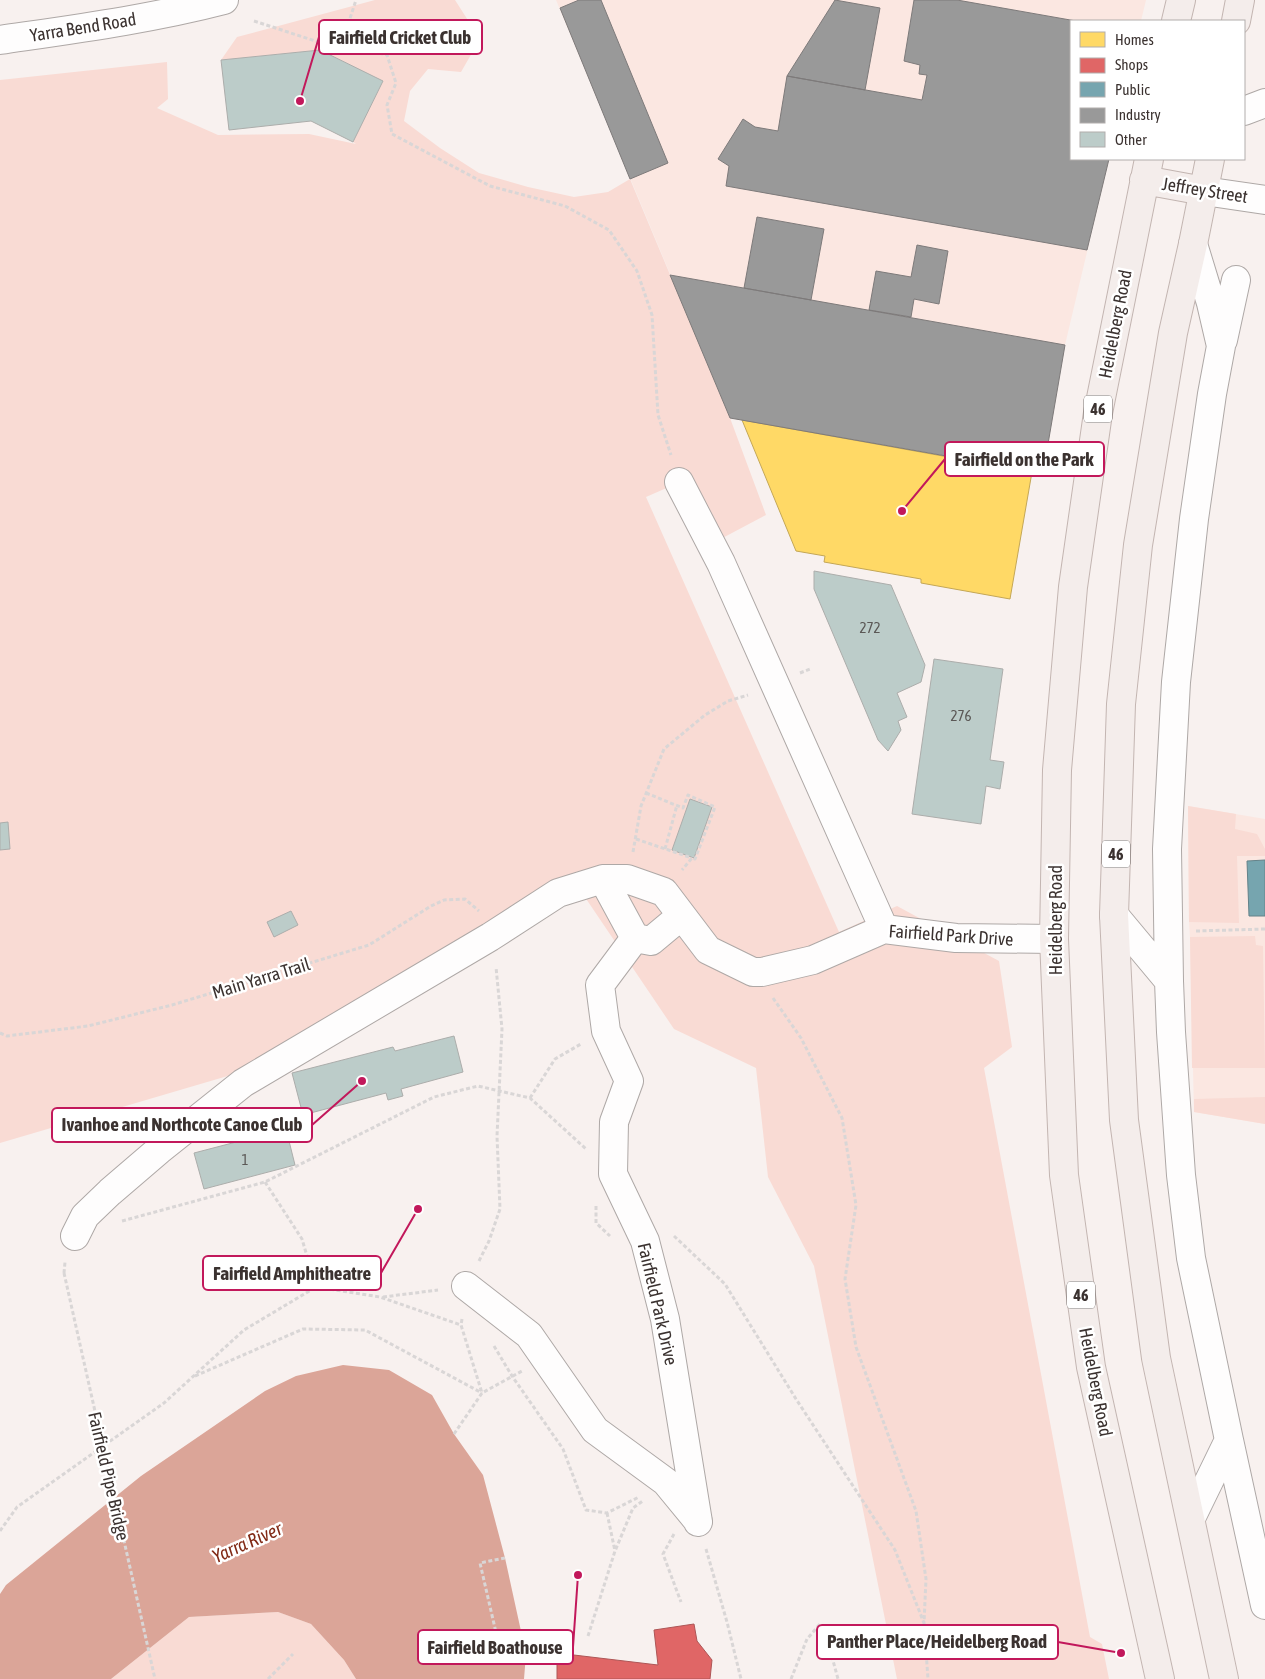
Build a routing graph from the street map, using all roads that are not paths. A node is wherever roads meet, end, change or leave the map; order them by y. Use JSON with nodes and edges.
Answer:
{"nodes":[{"id":1,"x":224,"y":0,"type":"edge"},
{"id":2,"x":1180,"y":0,"type":"edge"},
{"id":3,"x":1240,"y":0,"type":"edge"},
{"id":4,"x":1176,"y":20,"type":"edge"},
{"id":5,"x":1236,"y":20,"type":"edge"},
{"id":6,"x":0,"y":40,"type":"edge"},
{"id":7,"x":1265,"y":103,"type":"edge"},
{"id":8,"x":1245,"y":111,"type":"edge"},
{"id":9,"x":1210,"y":160,"type":"edge"},
{"id":10,"x":1147,"y":170,"type":"edge"},
{"id":11,"x":1204,"y":191,"type":"junction"},
{"id":12,"x":1265,"y":200,"type":"edge"},
{"id":13,"x":1193,"y":244,"type":"junction"},
{"id":14,"x":1236,"y":280,"type":"dead end"},
{"id":15,"x":1221,"y":346,"type":"junction"},
{"id":16,"x":679,"y":482,"type":"road end"},
{"id":17,"x":615,"y":879,"type":"junction"},
{"id":18,"x":1114,"y":914,"type":"junction"},
{"id":19,"x":682,"y":916,"type":"junction"},
{"id":20,"x":884,"y":929,"type":"junction"},
{"id":21,"x":635,"y":938,"type":"junction"},
{"id":22,"x":1054,"y":939,"type":"junction"},
{"id":23,"x":1169,"y":981,"type":"junction"},
{"id":24,"x":75,"y":1236,"type":"road end"},
{"id":25,"x":466,"y":1286,"type":"road end"},
{"id":26,"x":1229,"y":1440,"type":"junction"},
{"id":27,"x":1191,"y":1518,"type":"junction"},
{"id":28,"x":1265,"y":1605,"type":"edge"},
{"id":29,"x":1160,"y":1679,"type":"edge"},
{"id":30,"x":1224,"y":1679,"type":"edge"}],
"edges":[{"from":1,"to":6,"type":"street","name":"Yarra Bend Road"},
{"from":2,"to":4,"type":"main road"},
{"from":3,"to":5,"type":"main road"},
{"from":7,"to":8,"type":"street"},
{"from":9,"to":11,"type":"main road","number":"46"},
{"from":10,"to":11,"type":"main road","name":"Jeffrey Street"},
{"from":10,"to":22,"type":"main road","name":"Heidelberg Road","number":"46"},
{"from":11,"to":12,"type":"street","name":"Jeffrey Street"},
{"from":11,"to":13,"type":"main road","number":"46"},
{"from":13,"to":15,"type":"street"},
{"from":13,"to":18,"type":"main road","number":"46"},
{"from":14,"to":15,"type":"street"},
{"from":15,"to":23,"type":"street"},
{"from":16,"to":20,"type":"street"},
{"from":17,"to":19,"type":"street"},
{"from":17,"to":21,"type":"street"},
{"from":17,"to":24,"type":"street"},
{"from":18,"to":23,"type":"street"},
{"from":18,"to":27,"type":"main road","number":"46"},
{"from":19,"to":20,"type":"street","name":"Fairfield Park Drive"},
{"from":19,"to":21,"type":"street"},
{"from":20,"to":22,"type":"street","name":"Fairfield Park Drive"},
{"from":21,"to":25,"type":"street","name":"Fairfield Park Drive"},
{"from":22,"to":29,"type":"main road","name":"Heidelberg Road","number":"46"},
{"from":23,"to":26,"type":"street"},
{"from":26,"to":27,"type":"street"},
{"from":26,"to":28,"type":"street"},
{"from":27,"to":30,"type":"main road","number":"46"}]}
